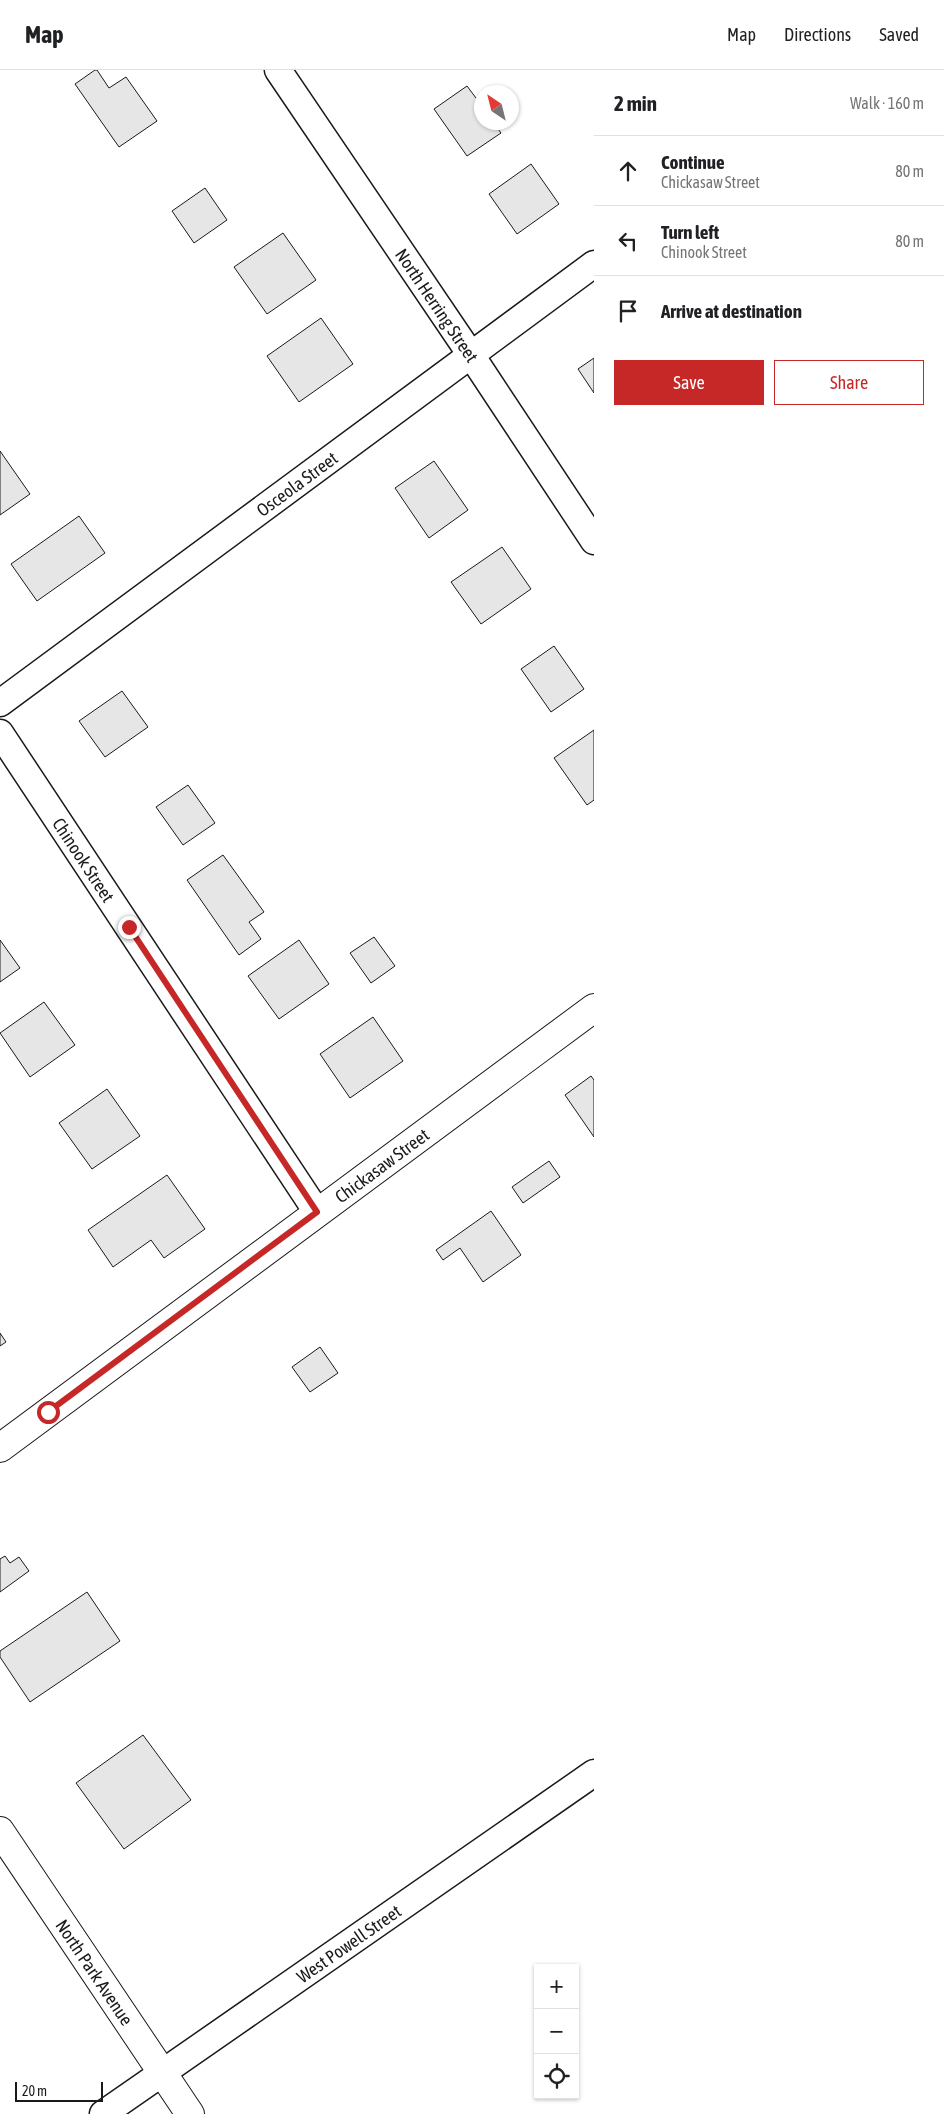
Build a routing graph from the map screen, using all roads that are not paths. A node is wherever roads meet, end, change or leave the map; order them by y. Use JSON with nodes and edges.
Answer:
{"nodes":[{"id":1,"x":278,"y":70,"type":"edge"},
{"id":2,"x":594,"y":264,"type":"edge"},
{"id":3,"x":471,"y":354,"type":"junction"},
{"id":4,"x":594,"y":540,"type":"edge"},
{"id":5,"x":0,"y":703,"type":"edge"},
{"id":6,"x":0,"y":733,"type":"edge"},
{"id":7,"x":594,"y":1008,"type":"edge"},
{"id":8,"x":317,"y":1212,"type":"junction"},
{"id":9,"x":0,"y":1448,"type":"edge"},
{"id":10,"x":594,"y":1773,"type":"edge"},
{"id":11,"x":0,"y":1831,"type":"edge"},
{"id":12,"x":162,"y":2074,"type":"junction"},
{"id":13,"x":103,"y":2114,"type":"edge"},
{"id":14,"x":190,"y":2114,"type":"edge"}],
"edges":[{"from":1,"to":3,"type":"street","name":"North Herring Street"},
{"from":2,"to":3,"type":"street","name":"Osceola Street"},
{"from":3,"to":4,"type":"street","name":"North Herring Street"},
{"from":3,"to":5,"type":"street","name":"Osceola Street"},
{"from":6,"to":8,"type":"street","name":"Chinook Street"},
{"from":7,"to":8,"type":"street","name":"Chickasaw Street"},
{"from":8,"to":9,"type":"street","name":"Chickasaw Street"},
{"from":10,"to":12,"type":"street","name":"West Powell Street"},
{"from":11,"to":12,"type":"street","name":"North Park Avenue"},
{"from":12,"to":13,"type":"street","name":"West Powell Street"},
{"from":12,"to":14,"type":"street","name":"North Park Avenue"}]}
